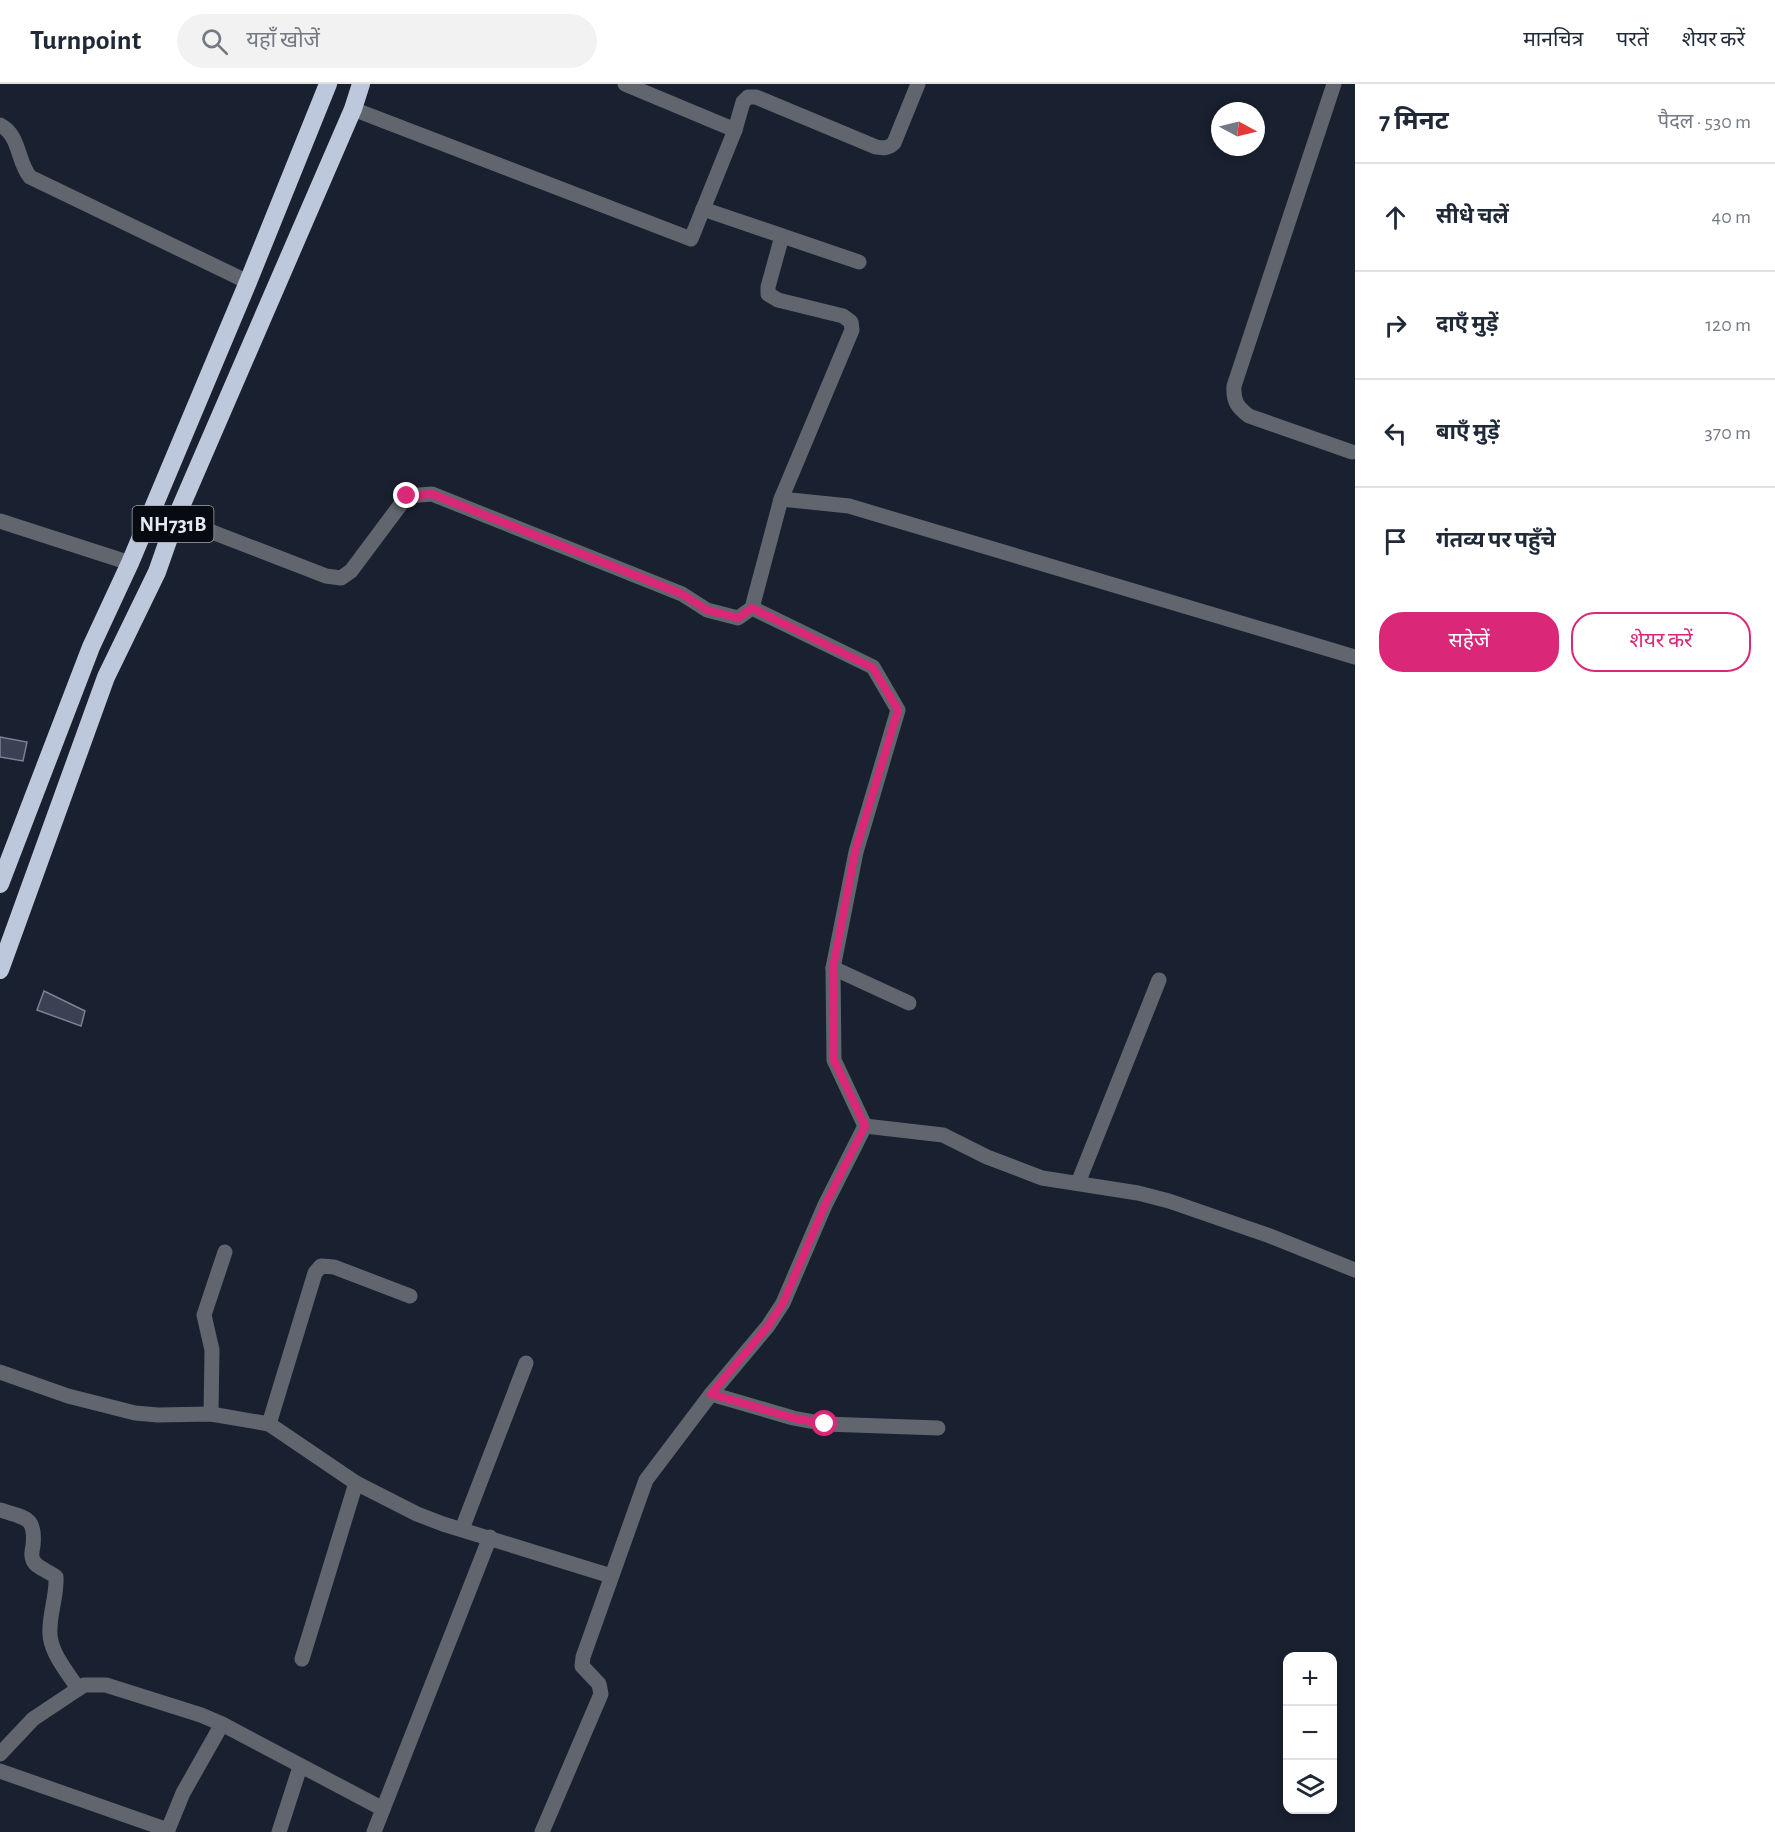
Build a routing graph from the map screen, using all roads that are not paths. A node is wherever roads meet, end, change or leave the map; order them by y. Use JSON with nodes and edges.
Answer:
{"nodes":[{"id":1,"x":328,"y":84,"type":"edge"},
{"id":2,"x":362,"y":84,"type":"edge"},
{"id":3,"x":625,"y":84,"type":"edge"},
{"id":4,"x":918,"y":84,"type":"edge"},
{"id":5,"x":1334,"y":84,"type":"edge"},
{"id":6,"x":353,"y":109,"type":"junction"},
{"id":7,"x":0,"y":125,"type":"edge"},
{"id":8,"x":735,"y":130,"type":"junction"},
{"id":9,"x":703,"y":209,"type":"junction"},
{"id":10,"x":782,"y":236,"type":"junction"},
{"id":11,"x":859,"y":262,"type":"dead end"},
{"id":12,"x":248,"y":282,"type":"junction"},
{"id":13,"x":1352,"y":452,"type":"dead end"},
{"id":14,"x":781,"y":499,"type":"junction"},
{"id":15,"x":176,"y":518,"type":"junction"},
{"id":16,"x":0,"y":521,"type":"edge"},
{"id":17,"x":130,"y":563,"type":"junction"},
{"id":18,"x":752,"y":608,"type":"junction"},
{"id":19,"x":1355,"y":657,"type":"edge"},
{"id":20,"x":0,"y":884,"type":"edge"},
{"id":21,"x":833,"y":968,"type":"junction"},
{"id":22,"x":0,"y":970,"type":"edge"},
{"id":23,"x":1159,"y":980,"type":"dead end"},
{"id":24,"x":909,"y":1003,"type":"dead end"},
{"id":25,"x":865,"y":1126,"type":"junction"},
{"id":26,"x":1078,"y":1183,"type":"junction"},
{"id":27,"x":225,"y":1252,"type":"dead end"},
{"id":28,"x":1355,"y":1270,"type":"edge"},
{"id":29,"x":410,"y":1296,"type":"dead end"},
{"id":30,"x":526,"y":1364,"type":"dead end"},
{"id":31,"x":0,"y":1372,"type":"edge"},
{"id":32,"x":711,"y":1394,"type":"junction"},
{"id":33,"x":211,"y":1414,"type":"junction"},
{"id":34,"x":269,"y":1424,"type":"junction"},
{"id":35,"x":938,"y":1428,"type":"dead end"},
{"id":36,"x":356,"y":1483,"type":"junction"},
{"id":37,"x":0,"y":1510,"type":"edge"},
{"id":38,"x":462,"y":1529,"type":"junction"},
{"id":39,"x":490,"y":1537,"type":"junction"},
{"id":40,"x":611,"y":1576,"type":"junction"},
{"id":41,"x":302,"y":1659,"type":"dead end"},
{"id":42,"x":78,"y":1689,"type":"junction"},
{"id":43,"x":222,"y":1724,"type":"junction"},
{"id":44,"x":0,"y":1754,"type":"edge"},
{"id":45,"x":300,"y":1767,"type":"junction"},
{"id":46,"x":0,"y":1771,"type":"edge"},
{"id":47,"x":383,"y":1809,"type":"junction"},
{"id":48,"x":167,"y":1831,"type":"edge"},
{"id":49,"x":279,"y":1832,"type":"edge"},
{"id":50,"x":374,"y":1832,"type":"edge"},
{"id":51,"x":542,"y":1832,"type":"edge"}],
"edges":[{"from":1,"to":12,"type":"highway"},
{"from":2,"to":6,"type":"highway","number":"NH731B"},
{"from":3,"to":8,"type":"street"},
{"from":4,"to":8,"type":"street"},
{"from":5,"to":13,"type":"street"},
{"from":6,"to":9,"type":"street"},
{"from":6,"to":15,"type":"highway","number":"NH731B"},
{"from":7,"to":12,"type":"street"},
{"from":8,"to":9,"type":"street"},
{"from":9,"to":10,"type":"street"},
{"from":10,"to":11,"type":"street"},
{"from":10,"to":14,"type":"street"},
{"from":12,"to":17,"type":"highway"},
{"from":14,"to":18,"type":"street"},
{"from":14,"to":19,"type":"street"},
{"from":15,"to":18,"type":"street"},
{"from":15,"to":22,"type":"highway","number":"NH731B"},
{"from":16,"to":17,"type":"street"},
{"from":17,"to":20,"type":"highway"},
{"from":18,"to":21,"type":"street"},
{"from":21,"to":24,"type":"street"},
{"from":21,"to":25,"type":"street"},
{"from":23,"to":26,"type":"street"},
{"from":25,"to":26,"type":"street"},
{"from":25,"to":32,"type":"street"},
{"from":26,"to":28,"type":"street"},
{"from":27,"to":33,"type":"street"},
{"from":29,"to":34,"type":"street"},
{"from":30,"to":38,"type":"street"},
{"from":31,"to":33,"type":"street"},
{"from":32,"to":35,"type":"street"},
{"from":32,"to":40,"type":"street"},
{"from":33,"to":34,"type":"street"},
{"from":34,"to":36,"type":"street"},
{"from":36,"to":38,"type":"street"},
{"from":36,"to":41,"type":"street"},
{"from":37,"to":42,"type":"street"},
{"from":38,"to":39,"type":"street"},
{"from":39,"to":40,"type":"street"},
{"from":39,"to":47,"type":"street"},
{"from":40,"to":51,"type":"street"},
{"from":42,"to":43,"type":"street"},
{"from":42,"to":44,"type":"street"},
{"from":43,"to":45,"type":"street"},
{"from":43,"to":48,"type":"street"},
{"from":45,"to":47,"type":"street"},
{"from":45,"to":49,"type":"street"},
{"from":46,"to":48,"type":"street"},
{"from":47,"to":50,"type":"street"}]}
